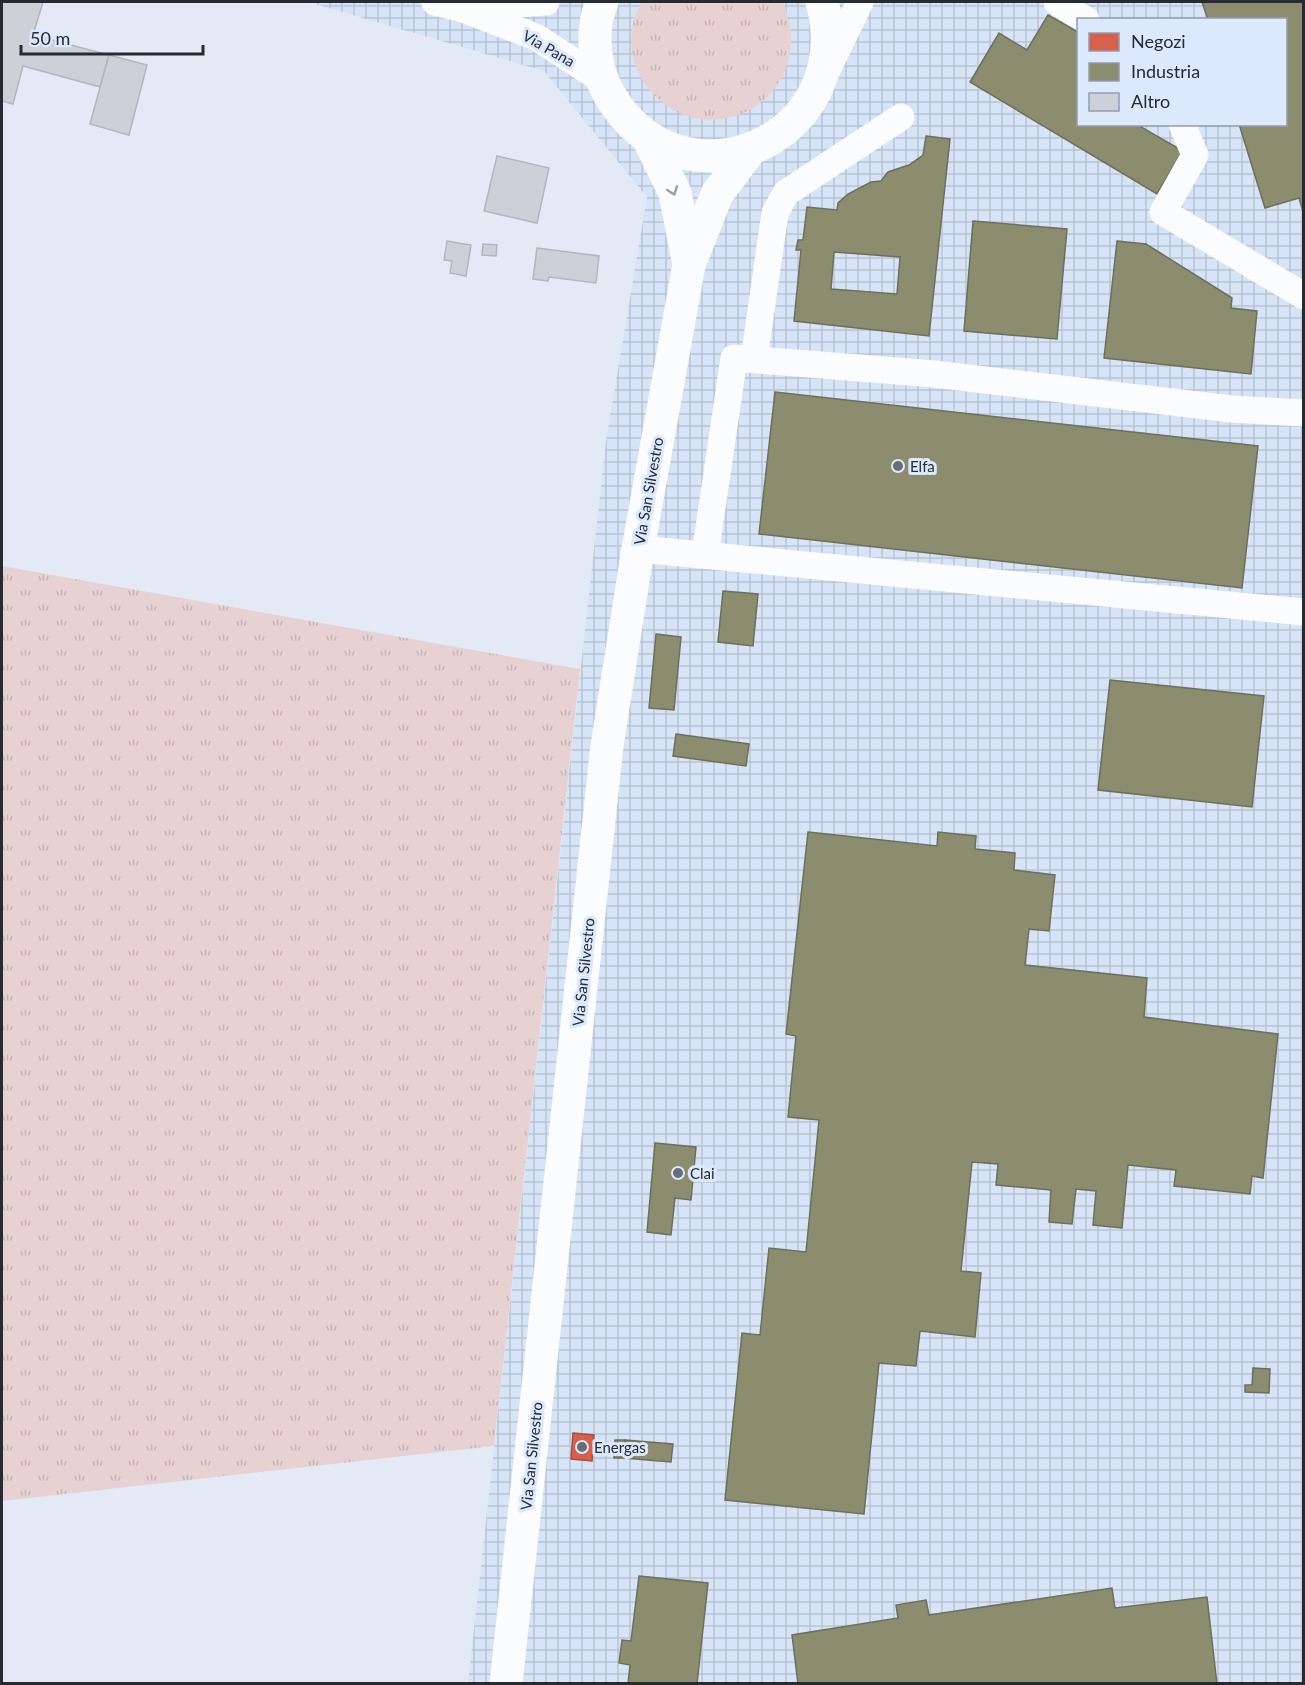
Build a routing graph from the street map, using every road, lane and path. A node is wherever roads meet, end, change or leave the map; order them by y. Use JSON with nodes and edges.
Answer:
{"nodes":[{"id":1,"x":546,"y":2,"type":"edge"},
{"id":2,"x":602,"y":2,"type":"edge"},
{"id":3,"x":822,"y":2,"type":"edge"},
{"id":4,"x":860,"y":2,"type":"edge"},
{"id":5,"x":1057,"y":2,"type":"edge"},
{"id":6,"x":448,"y":5,"type":"edge"},
{"id":7,"x":1083,"y":18,"type":"edge"},
{"id":8,"x":602,"y":80,"type":"junction"},
{"id":9,"x":819,"y":87,"type":"junction"},
{"id":10,"x":901,"y":117,"type":"dead end"},
{"id":11,"x":1183,"y":126,"type":"edge"},
{"id":12,"x":648,"y":138,"type":"junction"},
{"id":13,"x":750,"y":150,"type":"junction"},
{"id":14,"x":689,"y":266,"type":"junction"},
{"id":15,"x":1304,"y":296,"type":"edge"},
{"id":16,"x":754,"y":359,"type":"junction"},
{"id":17,"x":1304,"y":413,"type":"edge"},
{"id":18,"x":638,"y":549,"type":"junction"},
{"id":19,"x":705,"y":555,"type":"junction"},
{"id":20,"x":1304,"y":612,"type":"edge"},
{"id":21,"x":506,"y":1683,"type":"edge"}],
"edges":[{"from":1,"to":6,"type":"street","name":"Via Pana"},
{"from":2,"to":8,"type":"main road"},
{"from":3,"to":9,"type":"main road"},
{"from":4,"to":9,"type":"street"},
{"from":5,"to":7,"type":"street"},
{"from":6,"to":8,"type":"street","name":"Via Pana"},
{"from":8,"to":12,"type":"main road"},
{"from":9,"to":13,"type":"main road"},
{"from":10,"to":16,"type":"street"},
{"from":11,"to":15,"type":"street"},
{"from":12,"to":13,"type":"main road"},
{"from":12,"to":14,"type":"main road","name":"Via San Silvestro","one_way":true},
{"from":13,"to":14,"type":"main road","name":"Via San Silvestro"},
{"from":14,"to":18,"type":"main road","name":"Via San Silvestro"},
{"from":16,"to":17,"type":"street"},
{"from":16,"to":19,"type":"street"},
{"from":18,"to":19,"type":"street"},
{"from":18,"to":21,"type":"main road","name":"Via San Silvestro"},
{"from":19,"to":20,"type":"street"}]}
